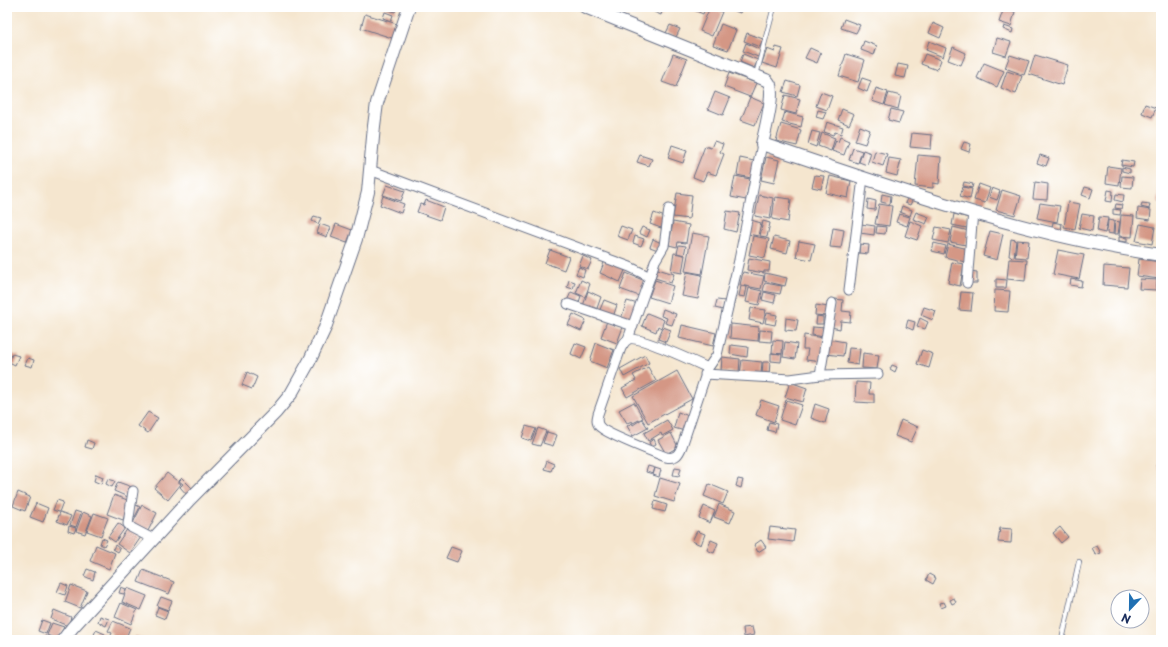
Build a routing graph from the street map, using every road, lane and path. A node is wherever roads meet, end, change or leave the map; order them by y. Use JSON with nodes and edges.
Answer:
{"nodes":[{"id":1,"x":409,"y":7,"type":"edge"},
{"id":2,"x":585,"y":7,"type":"edge"},
{"id":3,"x":774,"y":7,"type":"edge"},
{"id":4,"x":756,"y":75,"type":"junction"},
{"id":5,"x":762,"y":144,"type":"junction"},
{"id":6,"x":370,"y":170,"type":"junction"},
{"id":7,"x":863,"y":178,"type":"junction"},
{"id":8,"x":669,"y":209,"type":"dead end"},
{"id":9,"x":973,"y":212,"type":"junction"},
{"id":10,"x":1161,"y":255,"type":"edge"},
{"id":11,"x":650,"y":277,"type":"junction"},
{"id":12,"x":967,"y":283,"type":"dead end"},
{"id":13,"x":849,"y":290,"type":"dead end"},
{"id":14,"x":832,"y":303,"type":"dead end"},
{"id":15,"x":568,"y":304,"type":"dead end"},
{"id":16,"x":633,"y":326,"type":"junction"},
{"id":17,"x":628,"y":339,"type":"junction"},
{"id":18,"x":706,"y":371,"type":"junction"},
{"id":19,"x":878,"y":374,"type":"dead end"},
{"id":20,"x":820,"y":375,"type":"junction"},
{"id":21,"x":133,"y":491,"type":"dead end"},
{"id":22,"x":153,"y":539,"type":"junction"},
{"id":23,"x":1079,"y":562,"type":"dead end"},
{"id":24,"x":63,"y":640,"type":"edge"},
{"id":25,"x":1062,"y":640,"type":"edge"}],
"edges":[{"from":1,"to":6,"type":"street"},
{"from":2,"to":4,"type":"street"},
{"from":3,"to":4,"type":"lane"},
{"from":4,"to":5,"type":"street"},
{"from":5,"to":7,"type":"street"},
{"from":5,"to":18,"type":"street"},
{"from":6,"to":11,"type":"street"},
{"from":6,"to":22,"type":"street"},
{"from":7,"to":9,"type":"street"},
{"from":7,"to":13,"type":"street"},
{"from":8,"to":11,"type":"street"},
{"from":9,"to":10,"type":"street"},
{"from":9,"to":12,"type":"street"},
{"from":11,"to":16,"type":"street"},
{"from":14,"to":20,"type":"street"},
{"from":15,"to":16,"type":"street"},
{"from":16,"to":17,"type":"street"},
{"from":17,"to":18,"type":"street"},
{"from":17,"to":18,"type":"street"},
{"from":18,"to":20,"type":"street"},
{"from":19,"to":20,"type":"street"},
{"from":21,"to":22,"type":"street"},
{"from":22,"to":24,"type":"street"},
{"from":23,"to":25,"type":"lane"}]}
